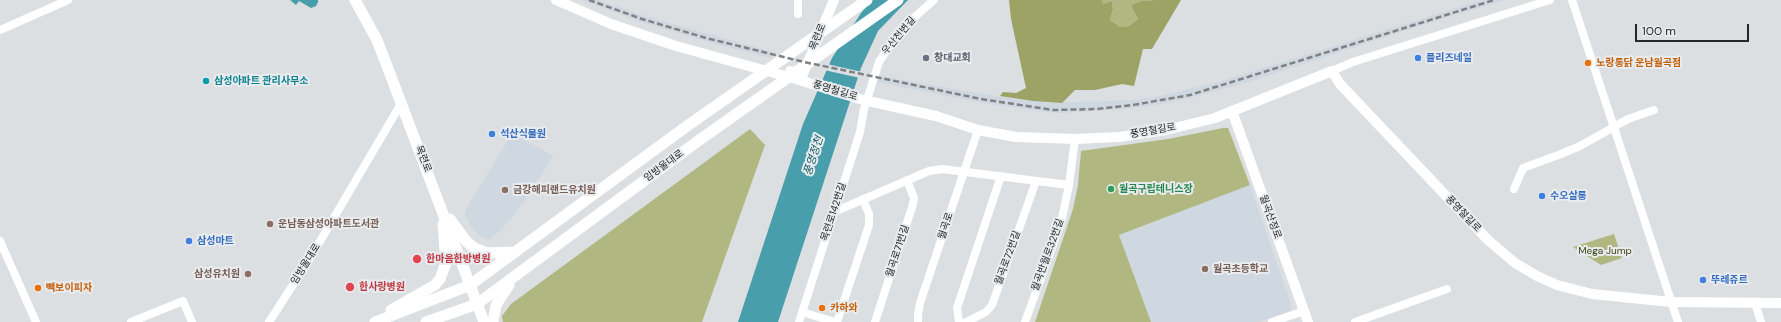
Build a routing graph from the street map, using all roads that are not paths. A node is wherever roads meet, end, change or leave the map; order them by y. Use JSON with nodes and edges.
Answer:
{"nodes":[{"id":1,"x":68,"y":0,"type":"edge"},
{"id":2,"x":355,"y":0,"type":"edge"},
{"id":3,"x":556,"y":0,"type":"edge"},
{"id":4,"x":798,"y":0,"type":"edge"},
{"id":5,"x":834,"y":0,"type":"edge"},
{"id":6,"x":867,"y":0,"type":"edge"},
{"id":7,"x":898,"y":0,"type":"edge"},
{"id":8,"x":934,"y":0,"type":"edge"},
{"id":9,"x":1550,"y":0,"type":"edge"},
{"id":10,"x":1572,"y":0,"type":"edge"},
{"id":11,"x":798,"y":14,"type":"dead end"},
{"id":12,"x":0,"y":30,"type":"edge"},
{"id":13,"x":1332,"y":71,"type":"junction"},
{"id":14,"x":800,"y":77,"type":"junction"},
{"id":15,"x":865,"y":100,"type":"junction"},
{"id":16,"x":402,"y":102,"type":"junction"},
{"id":17,"x":1654,"y":110,"type":"dead end"},
{"id":18,"x":1232,"y":111,"type":"junction"},
{"id":19,"x":1614,"y":126,"type":"junction"},
{"id":20,"x":978,"y":130,"type":"junction"},
{"id":21,"x":1075,"y":139,"type":"junction"},
{"id":22,"x":964,"y":172,"type":"junction"},
{"id":23,"x":1001,"y":176,"type":"junction"},
{"id":24,"x":907,"y":180,"type":"junction"},
{"id":25,"x":1036,"y":181,"type":"junction"},
{"id":26,"x":1069,"y":185,"type":"junction"},
{"id":27,"x":1514,"y":189,"type":"dead end"},
{"id":28,"x":863,"y":199,"type":"junction"},
{"id":29,"x":441,"y":207,"type":"junction"},
{"id":30,"x":834,"y":212,"type":"junction"},
{"id":31,"x":0,"y":241,"type":"edge"},
{"id":32,"x":516,"y":252,"type":"junction"},
{"id":33,"x":523,"y":270,"type":"junction"},
{"id":34,"x":470,"y":285,"type":"junction"},
{"id":35,"x":1447,"y":289,"type":"dead end"},
{"id":36,"x":1672,"y":302,"type":"junction"},
{"id":37,"x":1755,"y":303,"type":"junction"},
{"id":38,"x":1781,"y":303,"type":"edge"},
{"id":39,"x":477,"y":304,"type":"junction"},
{"id":40,"x":1304,"y":311,"type":"junction"},
{"id":41,"x":802,"y":312,"type":"junction"},
{"id":42,"x":36,"y":322,"type":"edge"},
{"id":43,"x":131,"y":322,"type":"edge"},
{"id":44,"x":192,"y":322,"type":"edge"},
{"id":45,"x":269,"y":322,"type":"edge"},
{"id":46,"x":370,"y":322,"type":"edge"},
{"id":47,"x":375,"y":322,"type":"edge"},
{"id":48,"x":426,"y":322,"type":"edge"},
{"id":49,"x":484,"y":322,"type":"edge"},
{"id":50,"x":493,"y":322,"type":"edge"},
{"id":51,"x":799,"y":322,"type":"edge"},
{"id":52,"x":836,"y":322,"type":"edge"},
{"id":53,"x":875,"y":322,"type":"edge"},
{"id":54,"x":918,"y":322,"type":"edge"},
{"id":55,"x":959,"y":322,"type":"edge"},
{"id":56,"x":966,"y":322,"type":"edge"},
{"id":57,"x":1025,"y":322,"type":"edge"},
{"id":58,"x":1272,"y":322,"type":"edge"},
{"id":59,"x":1308,"y":322,"type":"edge"},
{"id":60,"x":1355,"y":322,"type":"edge"},
{"id":61,"x":1678,"y":322,"type":"edge"},
{"id":62,"x":1761,"y":322,"type":"edge"}],
"edges":[{"from":1,"to":12,"type":"street"},
{"from":2,"to":16,"type":"main road","name":"목련로"},
{"from":3,"to":14,"type":"street","name":"풍영철길로"},
{"from":4,"to":11,"type":"street"},
{"from":5,"to":14,"type":"street","name":"목련로"},
{"from":6,"to":32,"type":"main road","name":"임방울대로"},
{"from":7,"to":33,"type":"main road","name":"임방울대로"},
{"from":8,"to":15,"type":"street","name":"우산천변길"},
{"from":9,"to":13,"type":"street"},
{"from":10,"to":19,"type":"street"},
{"from":13,"to":18,"type":"street","name":"풍영철길로"},
{"from":13,"to":36,"type":"street","name":"풍영철길로"},
{"from":14,"to":15,"type":"street","name":"풍영철길로"},
{"from":15,"to":20,"type":"street","name":"풍영철길로"},
{"from":15,"to":30,"type":"street","name":"목련로142번길"},
{"from":16,"to":29,"type":"main road","name":"목련로"},
{"from":16,"to":45,"type":"street","name":"임방울대로"},
{"from":17,"to":19,"type":"street"},
{"from":18,"to":21,"type":"street","name":"풍영철길로"},
{"from":18,"to":40,"type":"street","name":"월곡산정로"},
{"from":19,"to":27,"type":"street"},
{"from":19,"to":36,"type":"street"},
{"from":20,"to":21,"type":"street","name":"풍영철길로"},
{"from":20,"to":22,"type":"street","name":"월곡로"},
{"from":21,"to":26,"type":"street","name":"월곡반월로32번길"},
{"from":22,"to":23,"type":"street"},
{"from":22,"to":24,"type":"street"},
{"from":22,"to":54,"type":"street","name":"월곡로"},
{"from":23,"to":25,"type":"street"},
{"from":23,"to":55,"type":"street"},
{"from":24,"to":28,"type":"street"},
{"from":24,"to":53,"type":"street","name":"월곡로71번길"},
{"from":25,"to":26,"type":"street"},
{"from":25,"to":56,"type":"street","name":"월곡로72번길"},
{"from":26,"to":57,"type":"street","name":"월곡반월로32번길"},
{"from":28,"to":30,"type":"street"},
{"from":28,"to":52,"type":"street"},
{"from":29,"to":32,"type":"main road"},
{"from":29,"to":34,"type":"main road","name":"목련로"},
{"from":29,"to":46,"type":"main road"},
{"from":30,"to":41,"type":"street","name":"목련로142번길"},
{"from":31,"to":42,"type":"street"},
{"from":32,"to":34,"type":"main road","name":"임방울대로"},
{"from":33,"to":39,"type":"main road","name":"임방울대로"},
{"from":33,"to":50,"type":"main road"},
{"from":34,"to":39,"type":"main road","name":"목련로"},
{"from":34,"to":47,"type":"main road","name":"임방울대로"},
{"from":35,"to":60,"type":"street"},
{"from":36,"to":37,"type":"street","name":"풍영철길로"},
{"from":36,"to":61,"type":"street"},
{"from":37,"to":38,"type":"street","name":"풍영철길로"},
{"from":37,"to":62,"type":"street"},
{"from":39,"to":48,"type":"main road","name":"임방울대로"},
{"from":39,"to":49,"type":"main road","name":"목련로"},
{"from":40,"to":58,"type":"street"},
{"from":40,"to":59,"type":"street","name":"월곡산정로"},
{"from":41,"to":51,"type":"street","name":"목련로142번길"},
{"from":41,"to":52,"type":"street"},
{"from":43,"to":44,"type":"street"}]}
